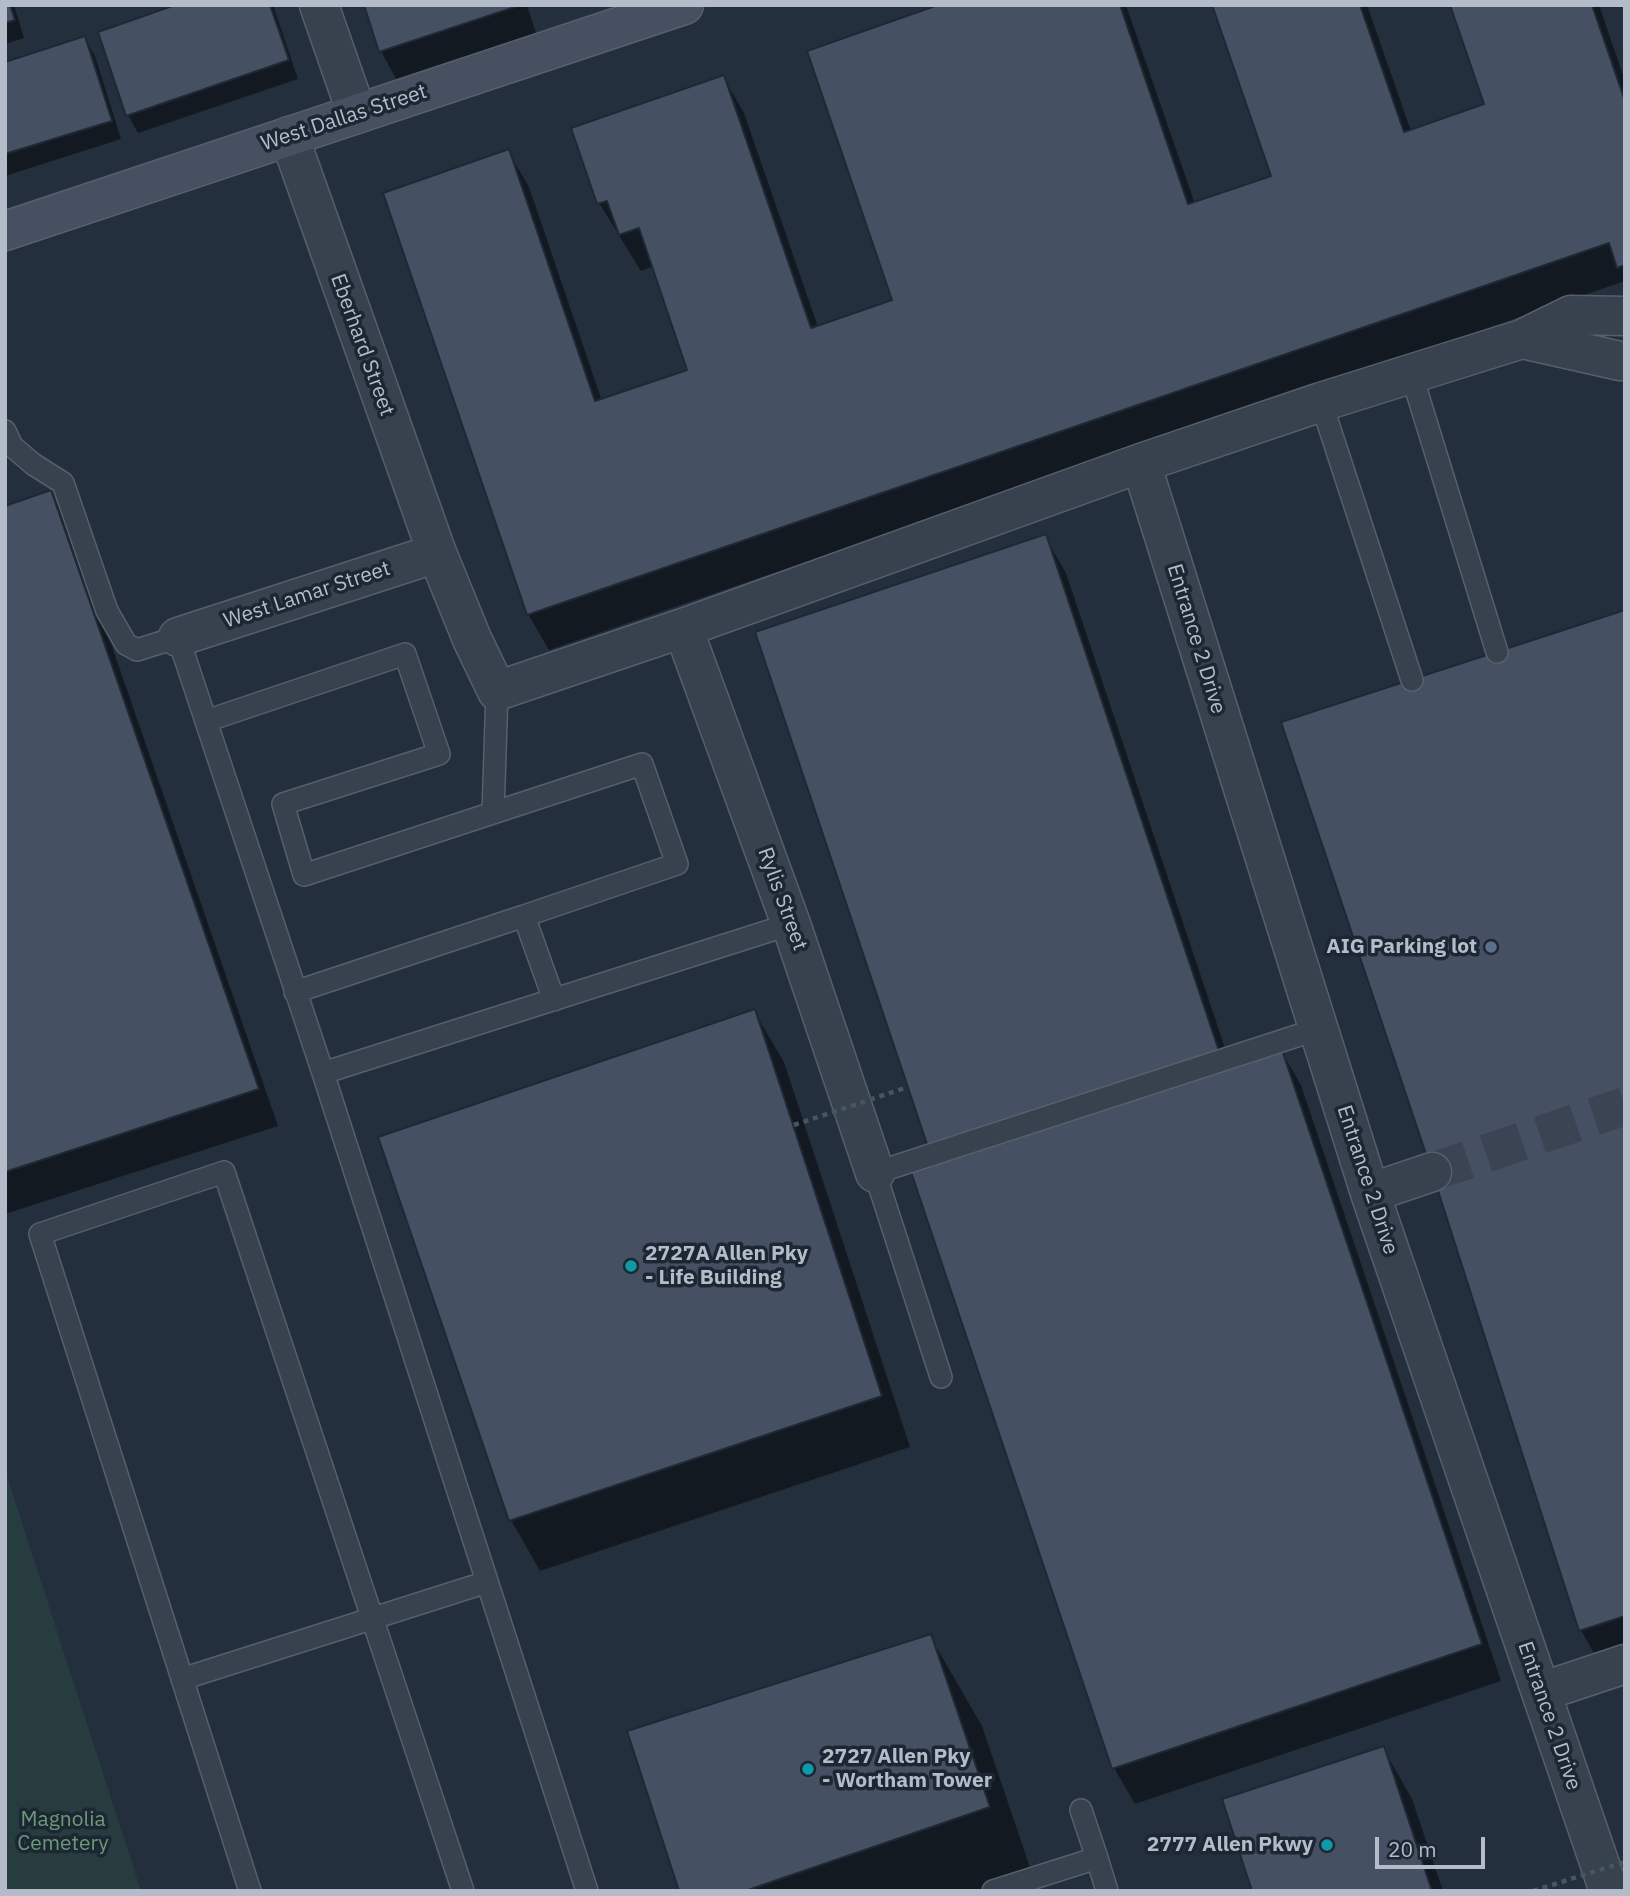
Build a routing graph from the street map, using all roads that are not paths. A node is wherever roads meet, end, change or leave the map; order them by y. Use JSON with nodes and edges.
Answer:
{"nodes":[{"id":1,"x":319,"y":5,"type":"edge"},
{"id":2,"x":684,"y":5,"type":"edge"},
{"id":3,"x":357,"y":114,"type":"junction"},
{"id":4,"x":289,"y":136,"type":"junction"},
{"id":5,"x":5,"y":231,"type":"edge"},
{"id":6,"x":1625,"y":316,"type":"edge"},
{"id":7,"x":1522,"y":339,"type":"junction"},
{"id":8,"x":1623,"y":357,"type":"edge"},
{"id":9,"x":1411,"y":373,"type":"junction"},
{"id":10,"x":1321,"y":402,"type":"junction"},
{"id":11,"x":5,"y":431,"type":"edge"},
{"id":12,"x":1140,"y":463,"type":"junction"},
{"id":13,"x":437,"y":553,"type":"junction"},
{"id":14,"x":683,"y":628,"type":"junction"},
{"id":15,"x":178,"y":637,"type":"junction"},
{"id":16,"x":1497,"y":652,"type":"dead end"},
{"id":17,"x":1412,"y":680,"type":"dead end"},
{"id":18,"x":497,"y":691,"type":"junction"},
{"id":19,"x":206,"y":721,"type":"junction"},
{"id":20,"x":494,"y":813,"type":"junction"},
{"id":21,"x":524,"y":916,"type":"junction"},
{"id":22,"x":792,"y":924,"type":"junction"},
{"id":23,"x":295,"y":992,"type":"junction"},
{"id":24,"x":554,"y":1000,"type":"junction"},
{"id":25,"x":1318,"y":1028,"type":"junction"},
{"id":26,"x":323,"y":1073,"type":"junction"},
{"id":27,"x":1432,"y":1172,"type":"tunnel mouth"},
{"id":28,"x":876,"y":1173,"type":"junction"},
{"id":29,"x":1370,"y":1193,"type":"junction"},
{"id":30,"x":941,"y":1377,"type":"dead end"},
{"id":31,"x":487,"y":1582,"type":"junction"},
{"id":32,"x":373,"y":1618,"type":"junction"},
{"id":33,"x":1625,"y":1664,"type":"edge"},
{"id":34,"x":182,"y":1679,"type":"junction"},
{"id":35,"x":1541,"y":1692,"type":"junction"},
{"id":36,"x":1081,"y":1810,"type":"dead end"},
{"id":37,"x":1097,"y":1858,"type":"junction"},
{"id":38,"x":250,"y":1891,"type":"edge"},
{"id":39,"x":463,"y":1891,"type":"edge"},
{"id":40,"x":587,"y":1891,"type":"edge"},
{"id":41,"x":993,"y":1891,"type":"edge"},
{"id":42,"x":1107,"y":1891,"type":"edge"},
{"id":43,"x":1609,"y":1891,"type":"edge"}],
"edges":[{"from":1,"to":3,"type":"street"},
{"from":2,"to":3,"type":"main road","name":"West Dallas Street"},
{"from":3,"to":4,"type":"main road","name":"West Dallas Street"},
{"from":4,"to":5,"type":"main road","name":"West Dallas Street"},
{"from":4,"to":13,"type":"street","name":"Eberhard Street"},
{"from":6,"to":7,"type":"street"},
{"from":7,"to":8,"type":"street"},
{"from":7,"to":9,"type":"street"},
{"from":9,"to":10,"type":"street"},
{"from":9,"to":16,"type":"lane"},
{"from":10,"to":12,"type":"street"},
{"from":10,"to":17,"type":"lane"},
{"from":11,"to":15,"type":"lane"},
{"from":12,"to":14,"type":"street"},
{"from":12,"to":25,"type":"street","name":"Entrance 2 Drive"},
{"from":13,"to":15,"type":"street","name":"West Lamar Street"},
{"from":13,"to":18,"type":"street","name":"Eberhard Street"},
{"from":14,"to":18,"type":"street"},
{"from":14,"to":22,"type":"street","name":"Rylis Street"},
{"from":15,"to":19,"type":"lane"},
{"from":18,"to":20,"type":"lane"},
{"from":19,"to":20,"type":"lane"},
{"from":19,"to":23,"type":"lane"},
{"from":20,"to":21,"type":"lane"},
{"from":21,"to":23,"type":"lane"},
{"from":21,"to":24,"type":"lane"},
{"from":22,"to":24,"type":"lane"},
{"from":22,"to":28,"type":"street","name":"Rylis Street"},
{"from":23,"to":26,"type":"lane"},
{"from":24,"to":26,"type":"lane"},
{"from":25,"to":28,"type":"lane"},
{"from":25,"to":29,"type":"street","name":"Entrance 2 Drive"},
{"from":26,"to":31,"type":"lane"},
{"from":27,"to":29,"type":"street"},
{"from":28,"to":30,"type":"lane"},
{"from":29,"to":35,"type":"street","name":"Entrance 2 Drive"},
{"from":31,"to":32,"type":"lane"},
{"from":31,"to":40,"type":"lane"},
{"from":32,"to":34,"type":"lane"},
{"from":32,"to":34,"type":"lane"},
{"from":32,"to":39,"type":"lane"},
{"from":33,"to":35,"type":"street"},
{"from":34,"to":38,"type":"lane"},
{"from":35,"to":43,"type":"street","name":"Entrance 2 Drive"},
{"from":36,"to":37,"type":"lane"},
{"from":37,"to":41,"type":"lane"},
{"from":37,"to":42,"type":"lane"}]}
